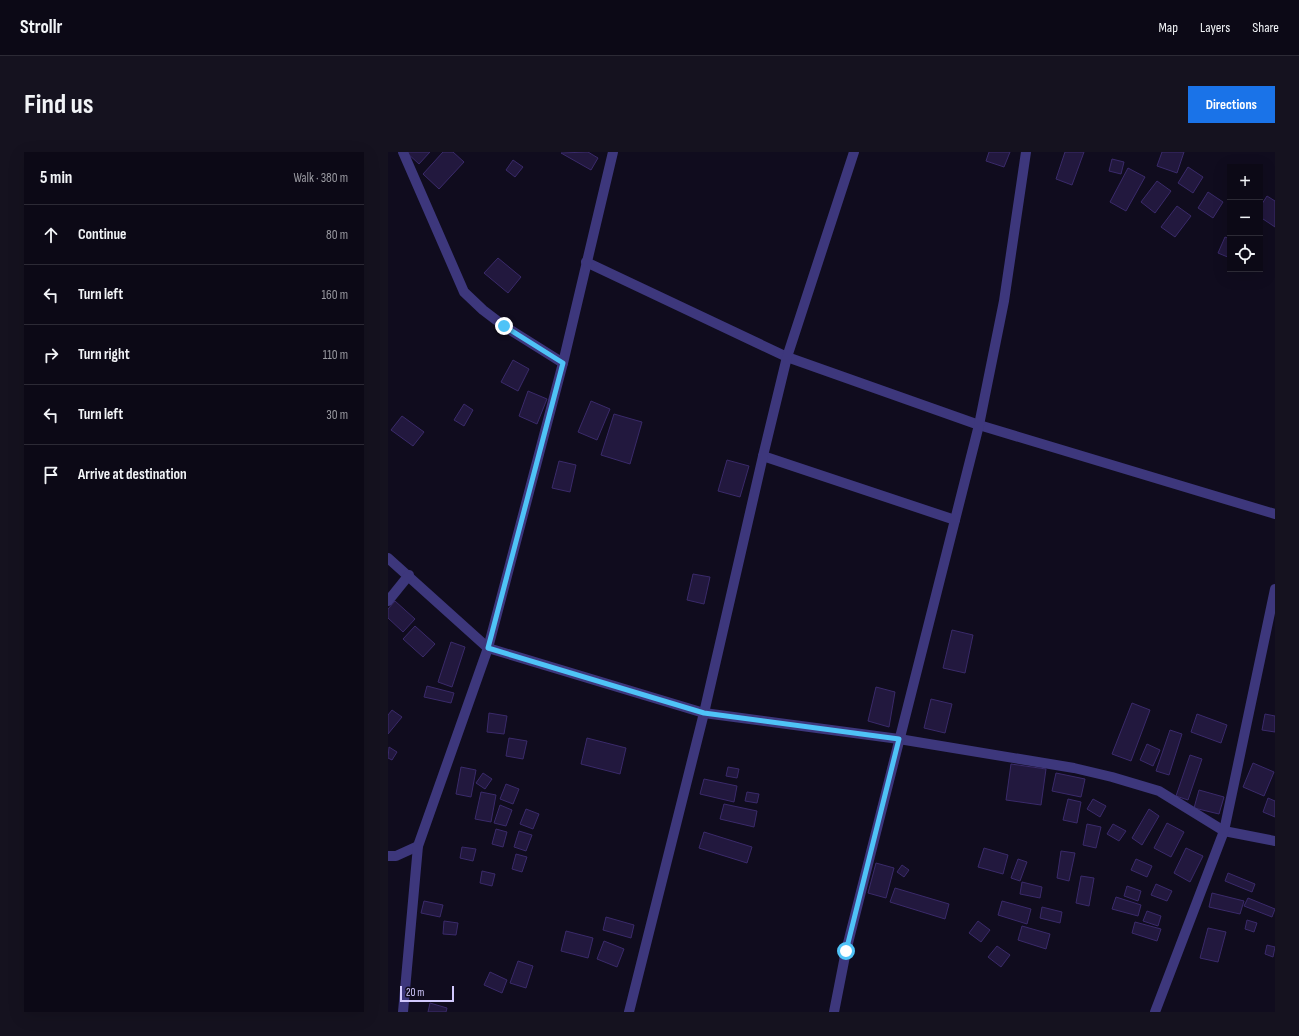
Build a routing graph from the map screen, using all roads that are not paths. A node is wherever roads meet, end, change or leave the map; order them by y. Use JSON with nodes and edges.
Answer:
{"nodes":[{"id":1,"x":403,"y":152,"type":"edge"},
{"id":2,"x":613,"y":152,"type":"edge"},
{"id":3,"x":854,"y":152,"type":"edge"},
{"id":4,"x":1026,"y":152,"type":"edge"},
{"id":5,"x":586,"y":262,"type":"junction"},
{"id":6,"x":787,"y":357,"type":"junction"},
{"id":7,"x":563,"y":363,"type":"junction"},
{"id":8,"x":979,"y":425,"type":"junction"},
{"id":9,"x":763,"y":456,"type":"junction"},
{"id":10,"x":1275,"y":514,"type":"edge"},
{"id":11,"x":955,"y":520,"type":"junction"},
{"id":12,"x":388,"y":558,"type":"edge"},
{"id":13,"x":408,"y":575,"type":"junction"},
{"id":14,"x":1275,"y":589,"type":"edge"},
{"id":15,"x":388,"y":601,"type":"edge"},
{"id":16,"x":488,"y":648,"type":"junction"},
{"id":17,"x":704,"y":713,"type":"junction"},
{"id":18,"x":899,"y":739,"type":"junction"},
{"id":19,"x":1224,"y":831,"type":"junction"},
{"id":20,"x":1275,"y":841,"type":"edge"},
{"id":21,"x":418,"y":846,"type":"junction"},
{"id":22,"x":388,"y":856,"type":"edge"},
{"id":23,"x":403,"y":1012,"type":"edge"},
{"id":24,"x":629,"y":1012,"type":"edge"},
{"id":25,"x":834,"y":1012,"type":"edge"},
{"id":26,"x":1154,"y":1012,"type":"edge"}],
"edges":[{"from":1,"to":7,"type":"street"},
{"from":2,"to":5,"type":"street"},
{"from":3,"to":6,"type":"street"},
{"from":4,"to":8,"type":"street"},
{"from":5,"to":6,"type":"street"},
{"from":5,"to":7,"type":"street"},
{"from":6,"to":8,"type":"street"},
{"from":6,"to":9,"type":"street"},
{"from":7,"to":16,"type":"street"},
{"from":8,"to":10,"type":"street"},
{"from":8,"to":11,"type":"street"},
{"from":9,"to":11,"type":"street"},
{"from":9,"to":17,"type":"street"},
{"from":11,"to":18,"type":"street"},
{"from":12,"to":13,"type":"street"},
{"from":13,"to":15,"type":"street"},
{"from":13,"to":16,"type":"street"},
{"from":14,"to":19,"type":"street"},
{"from":16,"to":17,"type":"street"},
{"from":16,"to":21,"type":"street"},
{"from":17,"to":18,"type":"street"},
{"from":17,"to":24,"type":"street"},
{"from":18,"to":19,"type":"street"},
{"from":18,"to":25,"type":"street"},
{"from":19,"to":20,"type":"street"},
{"from":19,"to":26,"type":"street"},
{"from":21,"to":22,"type":"street"},
{"from":21,"to":23,"type":"street"}]}
